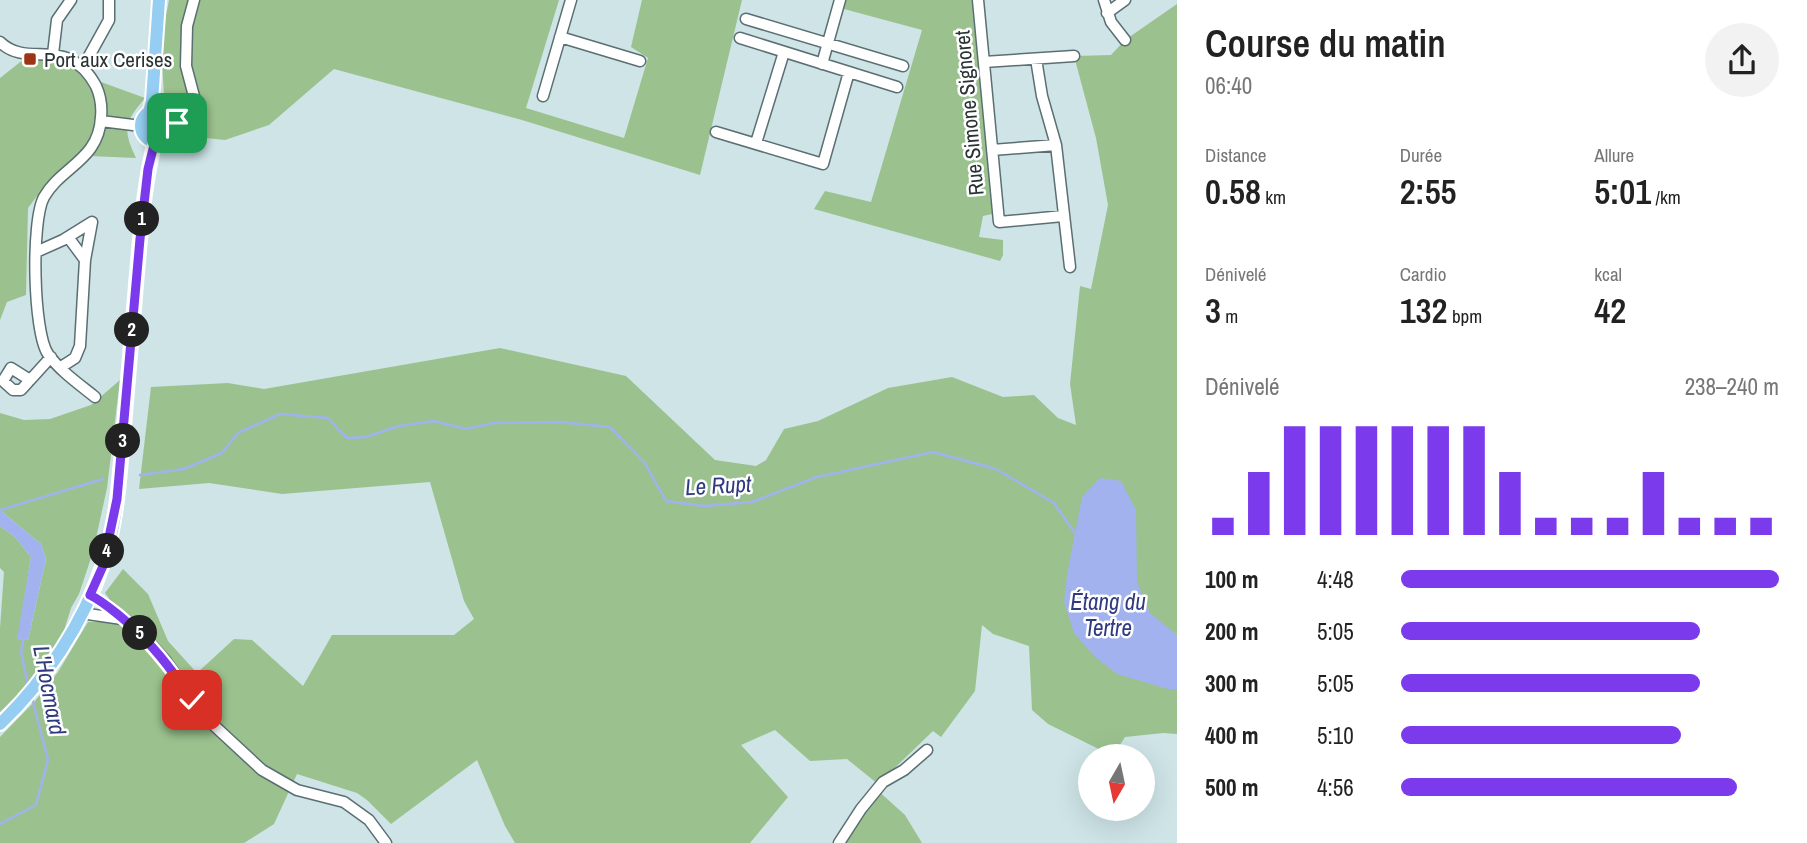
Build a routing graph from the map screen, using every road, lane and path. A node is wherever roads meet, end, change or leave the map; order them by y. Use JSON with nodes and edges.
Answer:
{"nodes":[{"id":1,"x":71,"y":0,"type":"edge"},
{"id":2,"x":159,"y":0,"type":"edge"},
{"id":3,"x":194,"y":0,"type":"edge"},
{"id":4,"x":571,"y":0,"type":"edge"},
{"id":5,"x":840,"y":0,"type":"edge"},
{"id":6,"x":978,"y":0,"type":"edge"},
{"id":7,"x":1104,"y":0,"type":"edge"},
{"id":8,"x":1125,"y":0,"type":"edge"},
{"id":9,"x":109,"y":1,"type":"edge"},
{"id":10,"x":1107,"y":13,"type":"junction"},
{"id":11,"x":746,"y":19,"type":"dead end"},
{"id":12,"x":560,"y":37,"type":"junction"},
{"id":13,"x":740,"y":38,"type":"dead end"},
{"id":14,"x":156,"y":40,"type":"junction"},
{"id":15,"x":1125,"y":40,"type":"dead end"},
{"id":16,"x":0,"y":41,"type":"edge"},
{"id":17,"x":827,"y":44,"type":"junction"},
{"id":18,"x":783,"y":52,"type":"junction"},
{"id":19,"x":52,"y":54,"type":"junction"},
{"id":20,"x":1074,"y":56,"type":"dead end"},
{"id":21,"x":1036,"y":59,"type":"junction"},
{"id":22,"x":640,"y":61,"type":"dead end"},
{"id":23,"x":984,"y":62,"type":"junction"},
{"id":24,"x":821,"y":64,"type":"junction"},
{"id":25,"x":903,"y":66,"type":"dead end"},
{"id":26,"x":83,"y":67,"type":"junction"},
{"id":27,"x":849,"y":72,"type":"junction"},
{"id":28,"x":897,"y":87,"type":"dead end"},
{"id":29,"x":543,"y":96,"type":"dead end"},
{"id":30,"x":163,"y":111,"type":"junction"},
{"id":31,"x":149,"y":113,"type":"junction"},
{"id":32,"x":101,"y":121,"type":"junction"},
{"id":33,"x":141,"y":126,"type":"junction"},
{"id":34,"x":172,"y":127,"type":"junction"},
{"id":35,"x":716,"y":132,"type":"dead end"},
{"id":36,"x":155,"y":141,"type":"junction"},
{"id":37,"x":756,"y":143,"type":"junction"},
{"id":38,"x":1056,"y":145,"type":"junction"},
{"id":39,"x":992,"y":150,"type":"junction"},
{"id":40,"x":1063,"y":216,"type":"junction"},
{"id":41,"x":68,"y":237,"type":"junction"},
{"id":42,"x":36,"y":252,"type":"junction"},
{"id":43,"x":85,"y":260,"type":"junction"},
{"id":44,"x":1070,"y":267,"type":"dead end"},
{"id":45,"x":51,"y":357,"type":"junction"},
{"id":46,"x":61,"y":367,"type":"junction"},
{"id":47,"x":30,"y":380,"type":"dead end"},
{"id":48,"x":95,"y":397,"type":"dead end"},
{"id":49,"x":90,"y":595,"type":"junction"},
{"id":50,"x":81,"y":613,"type":"junction"},
{"id":51,"x":122,"y":619,"type":"junction"},
{"id":52,"x":3,"y":721,"type":"edge"},
{"id":53,"x":927,"y":750,"type":"dead end"},
{"id":54,"x":386,"y":843,"type":"edge"},
{"id":55,"x":839,"y":843,"type":"edge"}],
"edges":[{"from":1,"to":19,"type":"street"},
{"from":2,"to":14,"type":"main road"},
{"from":3,"to":34,"type":"street"},
{"from":4,"to":12,"type":"street"},
{"from":5,"to":17,"type":"street"},
{"from":6,"to":23,"type":"street","name":"Rue Simone Signoret"},
{"from":7,"to":10,"type":"street"},
{"from":8,"to":10,"type":"street"},
{"from":9,"to":26,"type":"street"},
{"from":10,"to":15,"type":"street"},
{"from":11,"to":17,"type":"street"},
{"from":12,"to":22,"type":"street"},
{"from":12,"to":29,"type":"street"},
{"from":13,"to":18,"type":"street"},
{"from":14,"to":30,"type":"main road"},
{"from":14,"to":31,"type":"main road"},
{"from":16,"to":19,"type":"street"},
{"from":17,"to":24,"type":"street"},
{"from":17,"to":25,"type":"street"},
{"from":18,"to":24,"type":"street"},
{"from":18,"to":37,"type":"street"},
{"from":19,"to":26,"type":"street"},
{"from":20,"to":21,"type":"street"},
{"from":21,"to":23,"type":"street"},
{"from":21,"to":38,"type":"street"},
{"from":23,"to":39,"type":"street","name":"Rue Simone Signoret"},
{"from":24,"to":27,"type":"street"},
{"from":26,"to":32,"type":"street"},
{"from":27,"to":28,"type":"street"},
{"from":27,"to":37,"type":"street"},
{"from":30,"to":31,"type":"main road"},
{"from":30,"to":34,"type":"main road"},
{"from":31,"to":33,"type":"main road"},
{"from":32,"to":33,"type":"street"},
{"from":32,"to":42,"type":"street"},
{"from":33,"to":36,"type":"main road"},
{"from":34,"to":36,"type":"main road"},
{"from":35,"to":37,"type":"street"},
{"from":36,"to":49,"type":"main road"},
{"from":38,"to":39,"type":"street"},
{"from":38,"to":40,"type":"street"},
{"from":39,"to":40,"type":"street","name":"Rue Simone Signoret"},
{"from":40,"to":44,"type":"street"},
{"from":41,"to":42,"type":"street"},
{"from":41,"to":43,"type":"street"},
{"from":41,"to":43,"type":"street"},
{"from":42,"to":45,"type":"street"},
{"from":43,"to":46,"type":"street"},
{"from":45,"to":46,"type":"street"},
{"from":45,"to":47,"type":"street"},
{"from":46,"to":48,"type":"street"},
{"from":49,"to":50,"type":"main road"},
{"from":49,"to":51,"type":"street"},
{"from":50,"to":51,"type":"street"},
{"from":50,"to":52,"type":"main road"},
{"from":51,"to":54,"type":"street"},
{"from":53,"to":55,"type":"street"}]}
